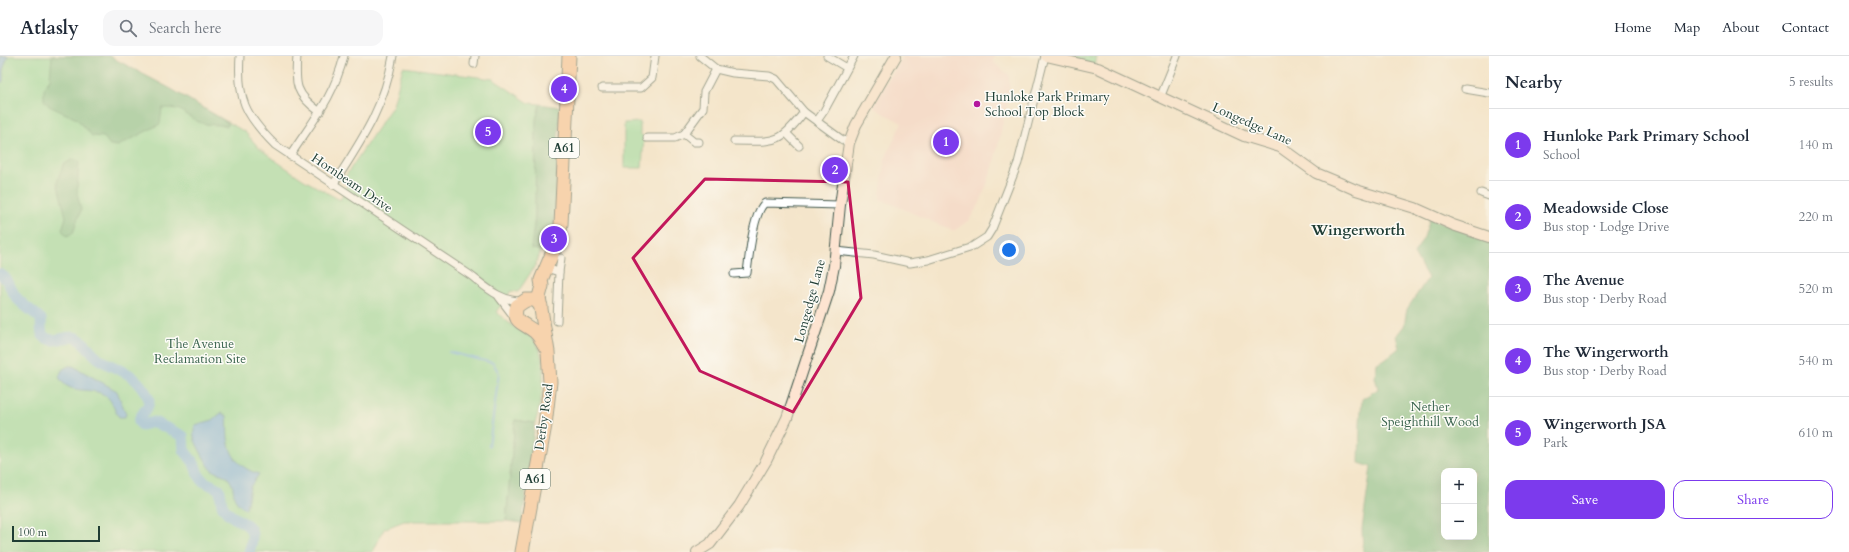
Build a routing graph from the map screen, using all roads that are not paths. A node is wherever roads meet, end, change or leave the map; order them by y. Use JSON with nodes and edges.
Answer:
{"nodes":[{"id":1,"x":240,"y":56,"type":"edge"},
{"id":2,"x":297,"y":56,"type":"edge"},
{"id":3,"x":344,"y":56,"type":"edge"},
{"id":4,"x":393,"y":56,"type":"edge"},
{"id":5,"x":569,"y":56,"type":"edge"},
{"id":6,"x":655,"y":56,"type":"edge"},
{"id":7,"x":700,"y":56,"type":"edge"},
{"id":8,"x":828,"y":56,"type":"edge"},
{"id":9,"x":854,"y":56,"type":"edge"},
{"id":10,"x":896,"y":56,"type":"edge"},
{"id":11,"x":1046,"y":56,"type":"edge"},
{"id":12,"x":1176,"y":56,"type":"edge"},
{"id":13,"x":847,"y":68,"type":"junction"},
{"id":14,"x":716,"y":69,"type":"junction"},
{"id":15,"x":602,"y":88,"type":"dead end"},
{"id":16,"x":1464,"y":89,"type":"dead end"},
{"id":17,"x":1489,"y":93,"type":"edge"},
{"id":18,"x":1160,"y":98,"type":"junction"},
{"id":19,"x":320,"y":112,"type":"junction"},
{"id":20,"x":804,"y":112,"type":"junction"},
{"id":21,"x":817,"y":121,"type":"junction"},
{"id":22,"x":684,"y":134,"type":"junction"},
{"id":23,"x":786,"y":134,"type":"junction"},
{"id":24,"x":647,"y":138,"type":"dead end"},
{"id":25,"x":734,"y":141,"type":"dead end"},
{"id":26,"x":699,"y":142,"type":"dead end"},
{"id":27,"x":849,"y":143,"type":"junction"},
{"id":28,"x":799,"y":146,"type":"dead end"},
{"id":29,"x":290,"y":156,"type":"junction"},
{"id":30,"x":333,"y":185,"type":"junction"},
{"id":31,"x":1481,"y":193,"type":"dead end"},
{"id":32,"x":1489,"y":196,"type":"edge"},
{"id":33,"x":840,"y":205,"type":"junction"},
{"id":34,"x":1489,"y":237,"type":"edge"},
{"id":35,"x":836,"y":251,"type":"junction"},
{"id":36,"x":561,"y":258,"type":"dead end"},
{"id":37,"x":559,"y":272,"type":"junction"},
{"id":38,"x":544,"y":274,"type":"junction"},
{"id":39,"x":734,"y":274,"type":"dead end"},
{"id":40,"x":498,"y":296,"type":"junction"},
{"id":41,"x":522,"y":301,"type":"junction"},
{"id":42,"x":542,"y":310,"type":"junction"},
{"id":43,"x":556,"y":321,"type":"dead end"},
{"id":44,"x":521,"y":323,"type":"junction"},
{"id":45,"x":548,"y":352,"type":"junction"},
{"id":46,"x":522,"y":552,"type":"edge"},
{"id":47,"x":697,"y":552,"type":"edge"}],
"edges":[{"from":1,"to":29,"type":"street","name":"Hornbeam Drive"},
{"from":2,"to":19,"type":"street"},
{"from":3,"to":19,"type":"street"},
{"from":4,"to":30,"type":"street"},
{"from":5,"to":38,"type":"highway","name":"Derby Road","number":"A61"},
{"from":6,"to":15,"type":"street"},
{"from":7,"to":14,"type":"street"},
{"from":8,"to":13,"type":"street"},
{"from":9,"to":13,"type":"street"},
{"from":10,"to":27,"type":"street"},
{"from":11,"to":18,"type":"street","name":"Longedge Lane"},
{"from":11,"to":35,"type":"street","name":"Longedge Lane"},
{"from":12,"to":18,"type":"street"},
{"from":13,"to":21,"type":"street"},
{"from":14,"to":20,"type":"street"},
{"from":14,"to":22,"type":"street"},
{"from":16,"to":17,"type":"street"},
{"from":18,"to":34,"type":"street","name":"Longedge Lane"},
{"from":19,"to":29,"type":"street"},
{"from":20,"to":21,"type":"street"},
{"from":20,"to":23,"type":"street"},
{"from":21,"to":27,"type":"street"},
{"from":22,"to":24,"type":"street"},
{"from":22,"to":26,"type":"street"},
{"from":23,"to":25,"type":"street"},
{"from":23,"to":28,"type":"street"},
{"from":27,"to":33,"type":"street"},
{"from":29,"to":30,"type":"street","name":"Hornbeam Drive"},
{"from":30,"to":40,"type":"street","name":"Hornbeam Drive"},
{"from":31,"to":32,"type":"street"},
{"from":33,"to":35,"type":"street"},
{"from":33,"to":39,"type":"street"},
{"from":35,"to":47,"type":"street","name":"Longedge Lane"},
{"from":36,"to":37,"type":"street"},
{"from":37,"to":38,"type":"street"},
{"from":37,"to":43,"type":"street"},
{"from":38,"to":41,"type":"highway","name":"Derby Road","number":"A61"},
{"from":38,"to":42,"type":"highway","name":"Derby Road","number":"A61"},
{"from":40,"to":41,"type":"street","name":"Hornbeam Drive"},
{"from":40,"to":44,"type":"street","name":"Hornbeam Drive"},
{"from":41,"to":42,"type":"highway"},
{"from":41,"to":44,"type":"highway"},
{"from":42,"to":44,"type":"highway"},
{"from":42,"to":45,"type":"highway","name":"Derby Road","number":"A61"},
{"from":44,"to":45,"type":"highway","name":"Derby Road","number":"A61"},
{"from":45,"to":46,"type":"highway","name":"Derby Road","number":"A61"}]}
